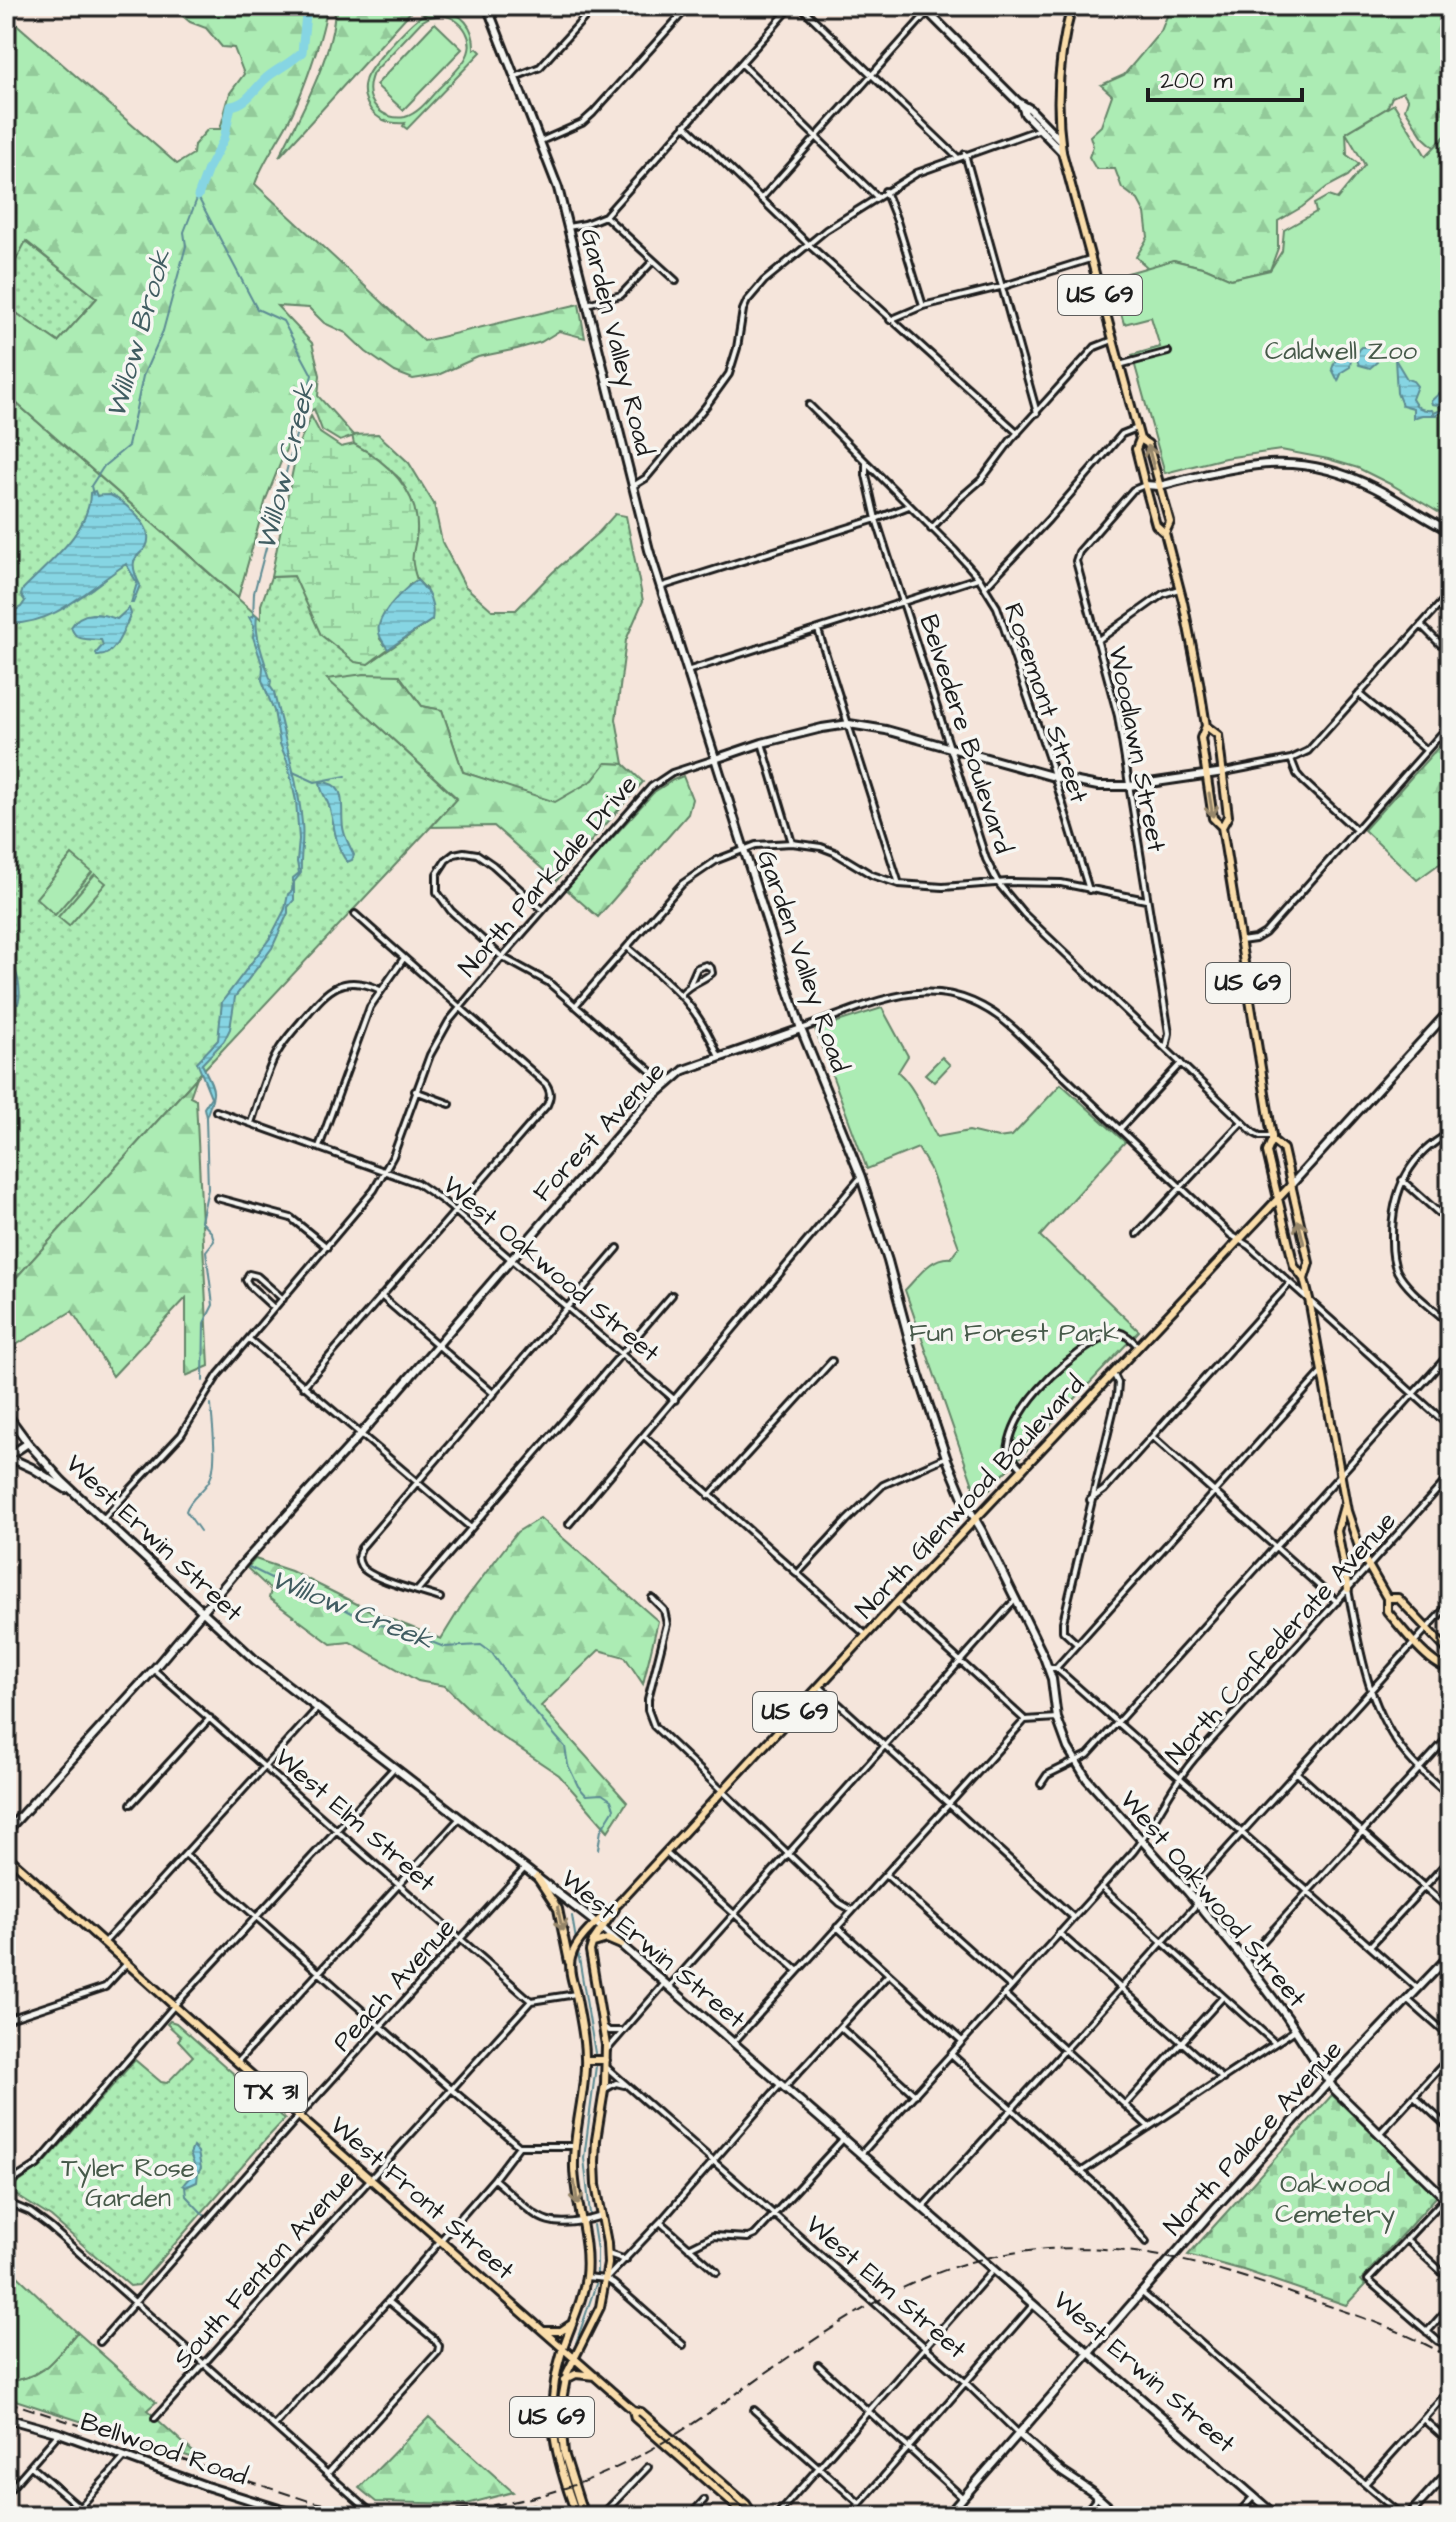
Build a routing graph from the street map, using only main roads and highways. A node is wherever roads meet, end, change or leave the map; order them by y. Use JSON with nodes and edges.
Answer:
{"nodes":[{"id":1,"x":1072,"y":6,"type":"edge"},
{"id":2,"x":1140,"y":439,"type":"junction"},
{"id":3,"x":1165,"y":533,"type":"junction"},
{"id":4,"x":1206,"y":726,"type":"junction"},
{"id":5,"x":1222,"y":827,"type":"junction"},
{"id":6,"x":1272,"y":1138,"type":"junction"},
{"id":7,"x":1290,"y":1186,"type":"junction"},
{"id":8,"x":1277,"y":1201,"type":"junction"},
{"id":9,"x":1304,"y":1279,"type":"junction"},
{"id":10,"x":1345,"y":1503,"type":"junction"},
{"id":11,"x":1348,"y":1589,"type":"road end"},
{"id":12,"x":1387,"y":1598,"type":"junction"},
{"id":13,"x":1450,"y":1653,"type":"edge"},
{"id":14,"x":1450,"y":1669,"type":"edge"},
{"id":15,"x":6,"y":1855,"type":"edge"},
{"id":16,"x":537,"y":1877,"type":"road end"},
{"id":17,"x":599,"y":1926,"type":"junction"},
{"id":18,"x":591,"y":1945,"type":"junction"},
{"id":19,"x":621,"y":1945,"type":"road end"},
{"id":20,"x":570,"y":1966,"type":"junction"},
{"id":21,"x":585,"y":2060,"type":"junction"},
{"id":22,"x":606,"y":2063,"type":"junction"},
{"id":23,"x":572,"y":2323,"type":"junction"},
{"id":24,"x":544,"y":2331,"type":"junction"},
{"id":25,"x":563,"y":2348,"type":"junction"},
{"id":26,"x":574,"y":2358,"type":"junction"},
{"id":27,"x":595,"y":2376,"type":"junction"},
{"id":28,"x":564,"y":2380,"type":"junction"},
{"id":29,"x":750,"y":2515,"type":"edge"},
{"id":30,"x":577,"y":2516,"type":"edge"},
{"id":31,"x":584,"y":2516,"type":"edge"}],
"edges":[{"from":1,"to":2,"type":"main road","number":"US 69"},
{"from":2,"to":3,"type":"main road","number":"US 69"},
{"from":3,"to":2,"type":"main road","number":"US 69","one_way":true},
{"from":3,"to":4,"type":"main road","number":"US 69"},
{"from":4,"to":5,"type":"main road","number":"US 69","one_way":true},
{"from":4,"to":5,"type":"main road","number":"US 69"},
{"from":5,"to":6,"type":"main road","number":"US 69"},
{"from":6,"to":7,"type":"main road","number":"US 69"},
{"from":6,"to":8,"type":"main road","number":"US 69"},
{"from":7,"to":8,"type":"main road","name":"North Glenwood Boulevard","number":"US 69"},
{"from":9,"to":7,"type":"main road","one_way":true},
{"from":8,"to":9,"type":"main road"},
{"from":8,"to":17,"type":"main road","name":"North Glenwood Boulevard","number":"US 69"},
{"from":9,"to":10,"type":"main road"},
{"from":10,"to":11,"type":"main road"},
{"from":10,"to":12,"type":"main road"},
{"from":12,"to":13,"type":"main road"},
{"from":12,"to":14,"type":"main road"},
{"from":15,"to":24,"type":"main road","name":"West Front Street","number":"TX 31"},
{"from":16,"to":20,"type":"main road","one_way":true},
{"from":17,"to":18,"type":"main road","number":"US 69"},
{"from":17,"to":20,"type":"main road","number":"US 69"},
{"from":18,"to":19,"type":"main road"},
{"from":18,"to":22,"type":"main road","number":"US 69"},
{"from":20,"to":21,"type":"main road","number":"US 69"},
{"from":21,"to":22,"type":"main road"},
{"from":21,"to":23,"type":"main road","number":"US 69","one_way":true},
{"from":22,"to":26,"type":"main road","number":"US 69"},
{"from":23,"to":24,"type":"main road"},
{"from":23,"to":25,"type":"main road","number":"US 69"},
{"from":24,"to":25,"type":"main road","name":"West Front Street","number":"TX 31"},
{"from":25,"to":26,"type":"main road","name":"West Front Street","number":"TX 31"},
{"from":25,"to":30,"type":"main road","number":"US 69"},
{"from":26,"to":27,"type":"main road","name":"West Front Street","number":"TX 31"},
{"from":26,"to":28,"type":"main road","number":"US 69"},
{"from":27,"to":28,"type":"main road"},
{"from":27,"to":29,"type":"main road","name":"West Front Street","number":"TX 31"},
{"from":28,"to":31,"type":"main road","number":"US 69"}]}
